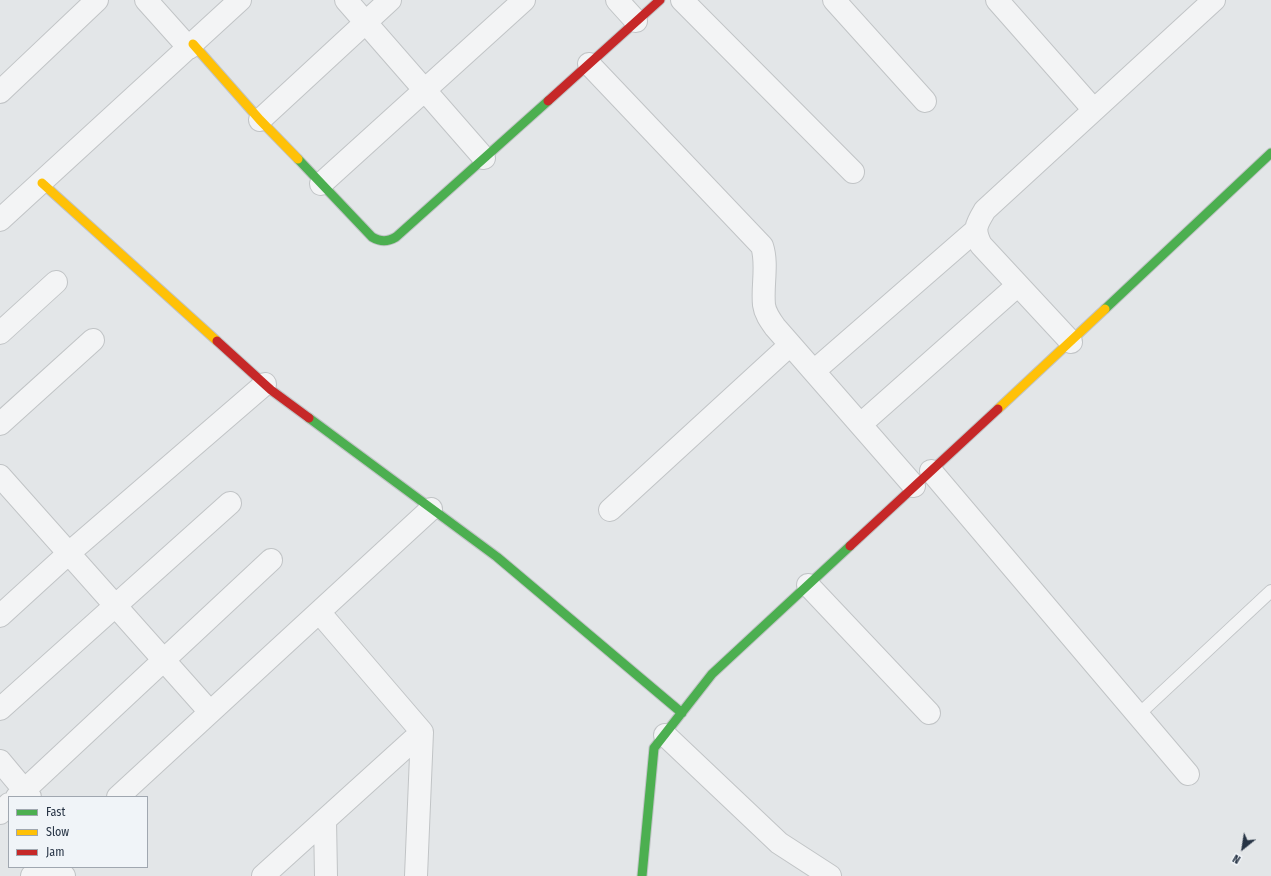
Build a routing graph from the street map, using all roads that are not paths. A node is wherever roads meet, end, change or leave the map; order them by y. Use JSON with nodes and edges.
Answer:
{"nodes":[{"id":1,"x":97,"y":0,"type":"edge"},
{"id":2,"x":146,"y":0,"type":"edge"},
{"id":3,"x":240,"y":0,"type":"edge"},
{"id":4,"x":346,"y":0,"type":"edge"},
{"id":5,"x":390,"y":0,"type":"edge"},
{"id":6,"x":524,"y":0,"type":"edge"},
{"id":7,"x":617,"y":0,"type":"edge"},
{"id":8,"x":660,"y":0,"type":"edge"},
{"id":9,"x":682,"y":0,"type":"edge"},
{"id":10,"x":834,"y":0,"type":"edge"},
{"id":11,"x":997,"y":0,"type":"edge"},
{"id":12,"x":1214,"y":0,"type":"edge"},
{"id":13,"x":636,"y":21,"type":"junction"},
{"id":14,"x":366,"y":22,"type":"junction"},
{"id":15,"x":191,"y":46,"type":"junction"},
{"id":16,"x":589,"y":64,"type":"junction"},
{"id":17,"x":424,"y":91,"type":"junction"},
{"id":18,"x":0,"y":92,"type":"edge"},
{"id":19,"x":925,"y":101,"type":"dead end"},
{"id":20,"x":1094,"y":110,"type":"junction"},
{"id":21,"x":260,"y":120,"type":"junction"},
{"id":22,"x":1271,"y":153,"type":"edge"},
{"id":23,"x":484,"y":158,"type":"junction"},
{"id":24,"x":853,"y":172,"type":"dead end"},
{"id":25,"x":42,"y":183,"type":"junction"},
{"id":26,"x":321,"y":184,"type":"junction"},
{"id":27,"x":0,"y":220,"type":"edge"},
{"id":28,"x":976,"y":230,"type":"junction"},
{"id":29,"x":56,"y":282,"type":"dead end"},
{"id":30,"x":1018,"y":285,"type":"junction"},
{"id":31,"x":0,"y":334,"type":"edge"},
{"id":32,"x":93,"y":340,"type":"dead end"},
{"id":33,"x":1071,"y":342,"type":"junction"},
{"id":34,"x":790,"y":345,"type":"junction"},
{"id":35,"x":814,"y":372,"type":"junction"},
{"id":36,"x":265,"y":384,"type":"junction"},
{"id":37,"x":0,"y":424,"type":"edge"},
{"id":38,"x":861,"y":424,"type":"junction"},
{"id":39,"x":931,"y":471,"type":"junction"},
{"id":40,"x":0,"y":476,"type":"edge"},
{"id":41,"x":914,"y":486,"type":"junction"},
{"id":42,"x":230,"y":503,"type":"dead end"},
{"id":43,"x":431,"y":509,"type":"junction"},
{"id":44,"x":610,"y":510,"type":"dead end"},
{"id":45,"x":69,"y":553,"type":"junction"},
{"id":46,"x":271,"y":560,"type":"dead end"},
{"id":47,"x":808,"y":585,"type":"junction"},
{"id":48,"x":1271,"y":591,"type":"edge"},
{"id":49,"x":116,"y":605,"type":"junction"},
{"id":50,"x":319,"y":612,"type":"junction"},
{"id":51,"x":0,"y":616,"type":"edge"},
{"id":52,"x":165,"y":659,"type":"junction"},
{"id":53,"x":0,"y":709,"type":"edge"},
{"id":54,"x":210,"y":712,"type":"junction"},
{"id":55,"x":682,"y":713,"type":"junction"},
{"id":56,"x":929,"y":713,"type":"dead end"},
{"id":57,"x":1138,"y":715,"type":"junction"},
{"id":58,"x":422,"y":732,"type":"junction"},
{"id":59,"x":665,"y":735,"type":"junction"},
{"id":60,"x":0,"y":761,"type":"edge"},
{"id":61,"x":1188,"y":774,"type":"dead end"},
{"id":62,"x":19,"y":796,"type":"edge"},
{"id":63,"x":21,"y":796,"type":"edge"},
{"id":64,"x":119,"y":796,"type":"edge"},
{"id":65,"x":8,"y":807,"type":"edge"},
{"id":66,"x":0,"y":813,"type":"edge"},
{"id":67,"x":325,"y":820,"type":"junction"},
{"id":68,"x":41,"y":868,"type":"edge"},
{"id":69,"x":56,"y":868,"type":"edge"},
{"id":70,"x":32,"y":876,"type":"edge"},
{"id":71,"x":64,"y":876,"type":"edge"},
{"id":72,"x":263,"y":876,"type":"edge"},
{"id":73,"x":326,"y":876,"type":"edge"},
{"id":74,"x":416,"y":876,"type":"edge"},
{"id":75,"x":642,"y":876,"type":"edge"},
{"id":76,"x":830,"y":876,"type":"edge"}],
"edges":[{"from":1,"to":18,"type":"street"},
{"from":2,"to":15,"type":"street"},
{"from":3,"to":15,"type":"street"},
{"from":4,"to":14,"type":"street"},
{"from":5,"to":14,"type":"street"},
{"from":6,"to":17,"type":"street"},
{"from":7,"to":13,"type":"street"},
{"from":8,"to":13,"type":"street"},
{"from":9,"to":24,"type":"street"},
{"from":10,"to":19,"type":"street"},
{"from":11,"to":20,"type":"street"},
{"from":12,"to":20,"type":"street"},
{"from":13,"to":16,"type":"street"},
{"from":14,"to":17,"type":"street"},
{"from":14,"to":21,"type":"street"},
{"from":15,"to":21,"type":"street"},
{"from":15,"to":25,"type":"street"},
{"from":16,"to":23,"type":"street"},
{"from":16,"to":34,"type":"street"},
{"from":17,"to":23,"type":"street"},
{"from":17,"to":26,"type":"street"},
{"from":20,"to":28,"type":"street"},
{"from":21,"to":26,"type":"street"},
{"from":22,"to":33,"type":"street"},
{"from":23,"to":26,"type":"street"},
{"from":25,"to":27,"type":"street"},
{"from":25,"to":36,"type":"street"},
{"from":28,"to":30,"type":"street"},
{"from":28,"to":35,"type":"street"},
{"from":29,"to":31,"type":"street"},
{"from":30,"to":33,"type":"street"},
{"from":30,"to":38,"type":"street"},
{"from":32,"to":37,"type":"street"},
{"from":33,"to":39,"type":"street"},
{"from":34,"to":35,"type":"street"},
{"from":34,"to":44,"type":"street"},
{"from":35,"to":38,"type":"street"},
{"from":36,"to":43,"type":"street"},
{"from":36,"to":45,"type":"street"},
{"from":38,"to":41,"type":"street"},
{"from":39,"to":41,"type":"street"},
{"from":39,"to":57,"type":"street"},
{"from":40,"to":45,"type":"street"},
{"from":41,"to":47,"type":"street"},
{"from":42,"to":49,"type":"street"},
{"from":43,"to":50,"type":"street"},
{"from":43,"to":55,"type":"street"},
{"from":45,"to":49,"type":"street"},
{"from":45,"to":51,"type":"street"},
{"from":46,"to":52,"type":"street"},
{"from":47,"to":55,"type":"street"},
{"from":47,"to":56,"type":"street"},
{"from":48,"to":57,"type":"lane"},
{"from":49,"to":52,"type":"street"},
{"from":49,"to":53,"type":"street"},
{"from":50,"to":54,"type":"street"},
{"from":50,"to":58,"type":"street"},
{"from":52,"to":54,"type":"street"},
{"from":52,"to":63,"type":"street"},
{"from":54,"to":64,"type":"street"},
{"from":55,"to":59,"type":"street"},
{"from":57,"to":61,"type":"street"},
{"from":58,"to":67,"type":"street"},
{"from":58,"to":74,"type":"street"},
{"from":59,"to":75,"type":"street"},
{"from":59,"to":76,"type":"street"},
{"from":60,"to":62,"type":"street"},
{"from":65,"to":66,"type":"street"},
{"from":67,"to":72,"type":"street"},
{"from":67,"to":73,"type":"street"},
{"from":68,"to":70,"type":"street"},
{"from":69,"to":71,"type":"street"}]}
